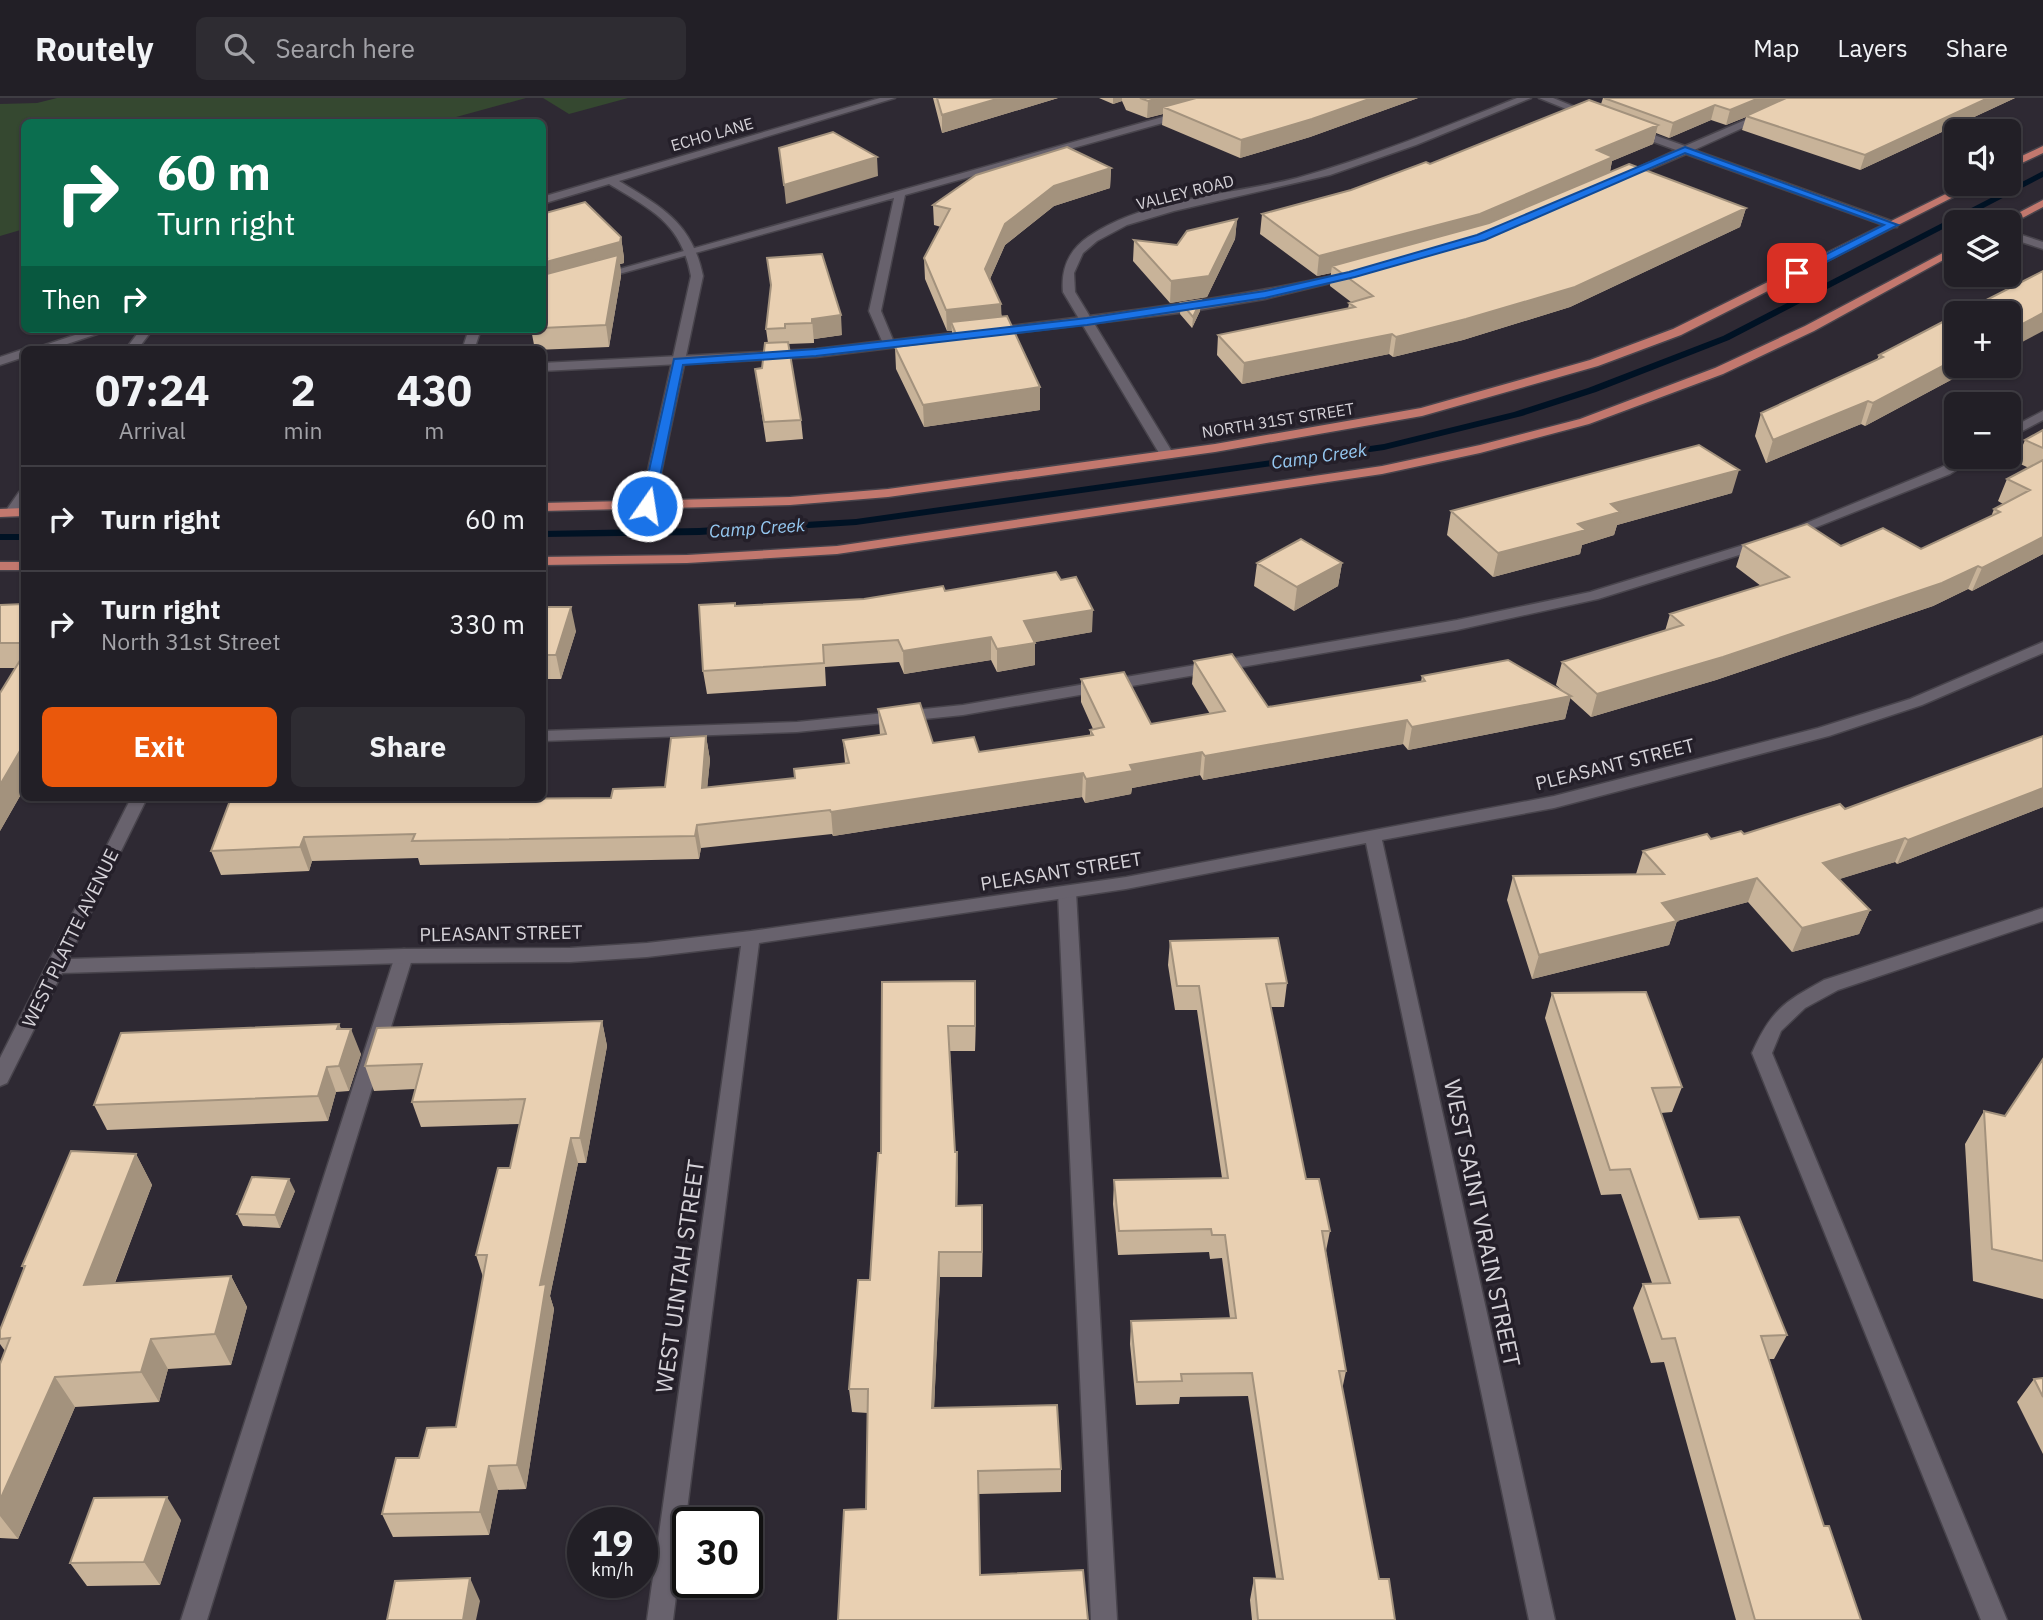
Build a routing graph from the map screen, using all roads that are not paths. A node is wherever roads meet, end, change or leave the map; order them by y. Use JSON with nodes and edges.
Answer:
{"nodes":[{"id":1,"x":890,"y":98,"type":"edge"},
{"id":2,"x":1526,"y":98,"type":"edge"},
{"id":3,"x":1544,"y":98,"type":"edge"},
{"id":4,"x":1804,"y":98,"type":"edge"},
{"id":5,"x":1194,"y":112,"type":"edge"},
{"id":6,"x":1601,"y":119,"type":"edge"},
{"id":7,"x":1625,"y":128,"type":"edge"},
{"id":8,"x":2043,"y":149,"type":"edge"},
{"id":9,"x":1685,"y":150,"type":"junction"},
{"id":10,"x":2021,"y":160,"type":"edge"},
{"id":11,"x":611,"y":181,"type":"junction"},
{"id":12,"x":1608,"y":184,"type":"edge"},
{"id":13,"x":900,"y":194,"type":"junction"},
{"id":14,"x":1950,"y":196,"type":"edge"},
{"id":15,"x":546,"y":200,"type":"edge"},
{"id":16,"x":2043,"y":203,"type":"edge"},
{"id":17,"x":2021,"y":215,"type":"edge"},
{"id":18,"x":1893,"y":225,"type":"junction"},
{"id":19,"x":2021,"y":238,"type":"edge"},
{"id":20,"x":2043,"y":246,"type":"edge"},
{"id":21,"x":694,"y":252,"type":"junction"},
{"id":22,"x":1944,"y":256,"type":"edge"},
{"id":23,"x":1363,"y":272,"type":"edge"},
{"id":24,"x":581,"y":281,"type":"edge"},
{"id":25,"x":1087,"y":321,"type":"junction"},
{"id":26,"x":93,"y":333,"type":"edge"},
{"id":27,"x":889,"y":344,"type":"junction"},
{"id":28,"x":49,"y":346,"type":"edge"},
{"id":29,"x":21,"y":354,"type":"edge"},
{"id":30,"x":0,"y":361,"type":"edge"},
{"id":31,"x":678,"y":362,"type":"junction"},
{"id":32,"x":546,"y":367,"type":"edge"},
{"id":33,"x":2043,"y":415,"type":"edge"},
{"id":34,"x":2021,"y":427,"type":"edge"},
{"id":35,"x":1167,"y":455,"type":"junction"},
{"id":36,"x":1948,"y":469,"type":"edge"},
{"id":37,"x":647,"y":506,"type":"junction"},
{"id":38,"x":546,"y":507,"type":"edge"},
{"id":39,"x":546,"y":561,"type":"edge"},
{"id":40,"x":0,"y":566,"type":"edge"},
{"id":41,"x":21,"y":566,"type":"edge"},
{"id":42,"x":2043,"y":648,"type":"edge"},
{"id":43,"x":546,"y":736,"type":"edge"},
{"id":44,"x":138,"y":801,"type":"edge"},
{"id":45,"x":1373,"y":837,"type":"junction"},
{"id":46,"x":1067,"y":892,"type":"junction"},
{"id":47,"x":2043,"y":914,"type":"edge"},
{"id":48,"x":751,"y":938,"type":"junction"},
{"id":49,"x":404,"y":956,"type":"junction"},
{"id":50,"x":56,"y":966,"type":"junction"},
{"id":51,"x":0,"y":1078,"type":"edge"},
{"id":52,"x":194,"y":1620,"type":"edge"},
{"id":53,"x":660,"y":1620,"type":"edge"},
{"id":54,"x":1104,"y":1620,"type":"edge"},
{"id":55,"x":1542,"y":1620,"type":"edge"},
{"id":56,"x":1994,"y":1620,"type":"edge"}],
"edges":[{"from":1,"to":11,"type":"street","name":"ECHO LANE"},
{"from":2,"to":25,"type":"street","name":"VALLEY ROAD"},
{"from":3,"to":6,"type":"street"},
{"from":4,"to":9,"type":"street"},
{"from":5,"to":13,"type":"street"},
{"from":7,"to":9,"type":"street"},
{"from":8,"to":10,"type":"main road"},
{"from":9,"to":12,"type":"street"},
{"from":9,"to":18,"type":"street"},
{"from":11,"to":15,"type":"street","name":"ECHO LANE"},
{"from":11,"to":21,"type":"street"},
{"from":13,"to":21,"type":"street"},
{"from":13,"to":27,"type":"street"},
{"from":14,"to":18,"type":"main road","name":"NORTH 31ST STREET"},
{"from":16,"to":17,"type":"main road"},
{"from":18,"to":35,"type":"main road","name":"NORTH 31ST STREET"},
{"from":19,"to":20,"type":"street"},
{"from":21,"to":24,"type":"street"},
{"from":21,"to":31,"type":"street"},
{"from":22,"to":39,"type":"main road"},
{"from":23,"to":25,"type":"street"},
{"from":25,"to":27,"type":"street"},
{"from":25,"to":35,"type":"street","name":"VALLEY ROAD"},
{"from":26,"to":28,"type":"street"},
{"from":27,"to":31,"type":"street"},
{"from":29,"to":30,"type":"street"},
{"from":31,"to":32,"type":"street"},
{"from":31,"to":37,"type":"street"},
{"from":33,"to":34,"type":"street"},
{"from":35,"to":37,"type":"main road","name":"NORTH 31ST STREET"},
{"from":36,"to":43,"type":"street"},
{"from":37,"to":38,"type":"main road","name":"NORTH 31ST STREET"},
{"from":40,"to":41,"type":"main road"},
{"from":42,"to":45,"type":"street","name":"PLEASANT STREET"},
{"from":44,"to":50,"type":"street","name":"WEST PLATTE AVENUE"},
{"from":45,"to":46,"type":"street","name":"PLEASANT STREET"},
{"from":45,"to":55,"type":"street","name":"WEST SAINT VRAIN STREET"},
{"from":46,"to":48,"type":"street","name":"PLEASANT STREET"},
{"from":46,"to":54,"type":"street"},
{"from":47,"to":56,"type":"street"},
{"from":48,"to":49,"type":"street","name":"PLEASANT STREET"},
{"from":48,"to":53,"type":"street","name":"WEST UINTAH STREET"},
{"from":49,"to":50,"type":"street","name":"PLEASANT STREET"},
{"from":49,"to":52,"type":"street"},
{"from":50,"to":51,"type":"street","name":"WEST PLATTE AVENUE"}]}
